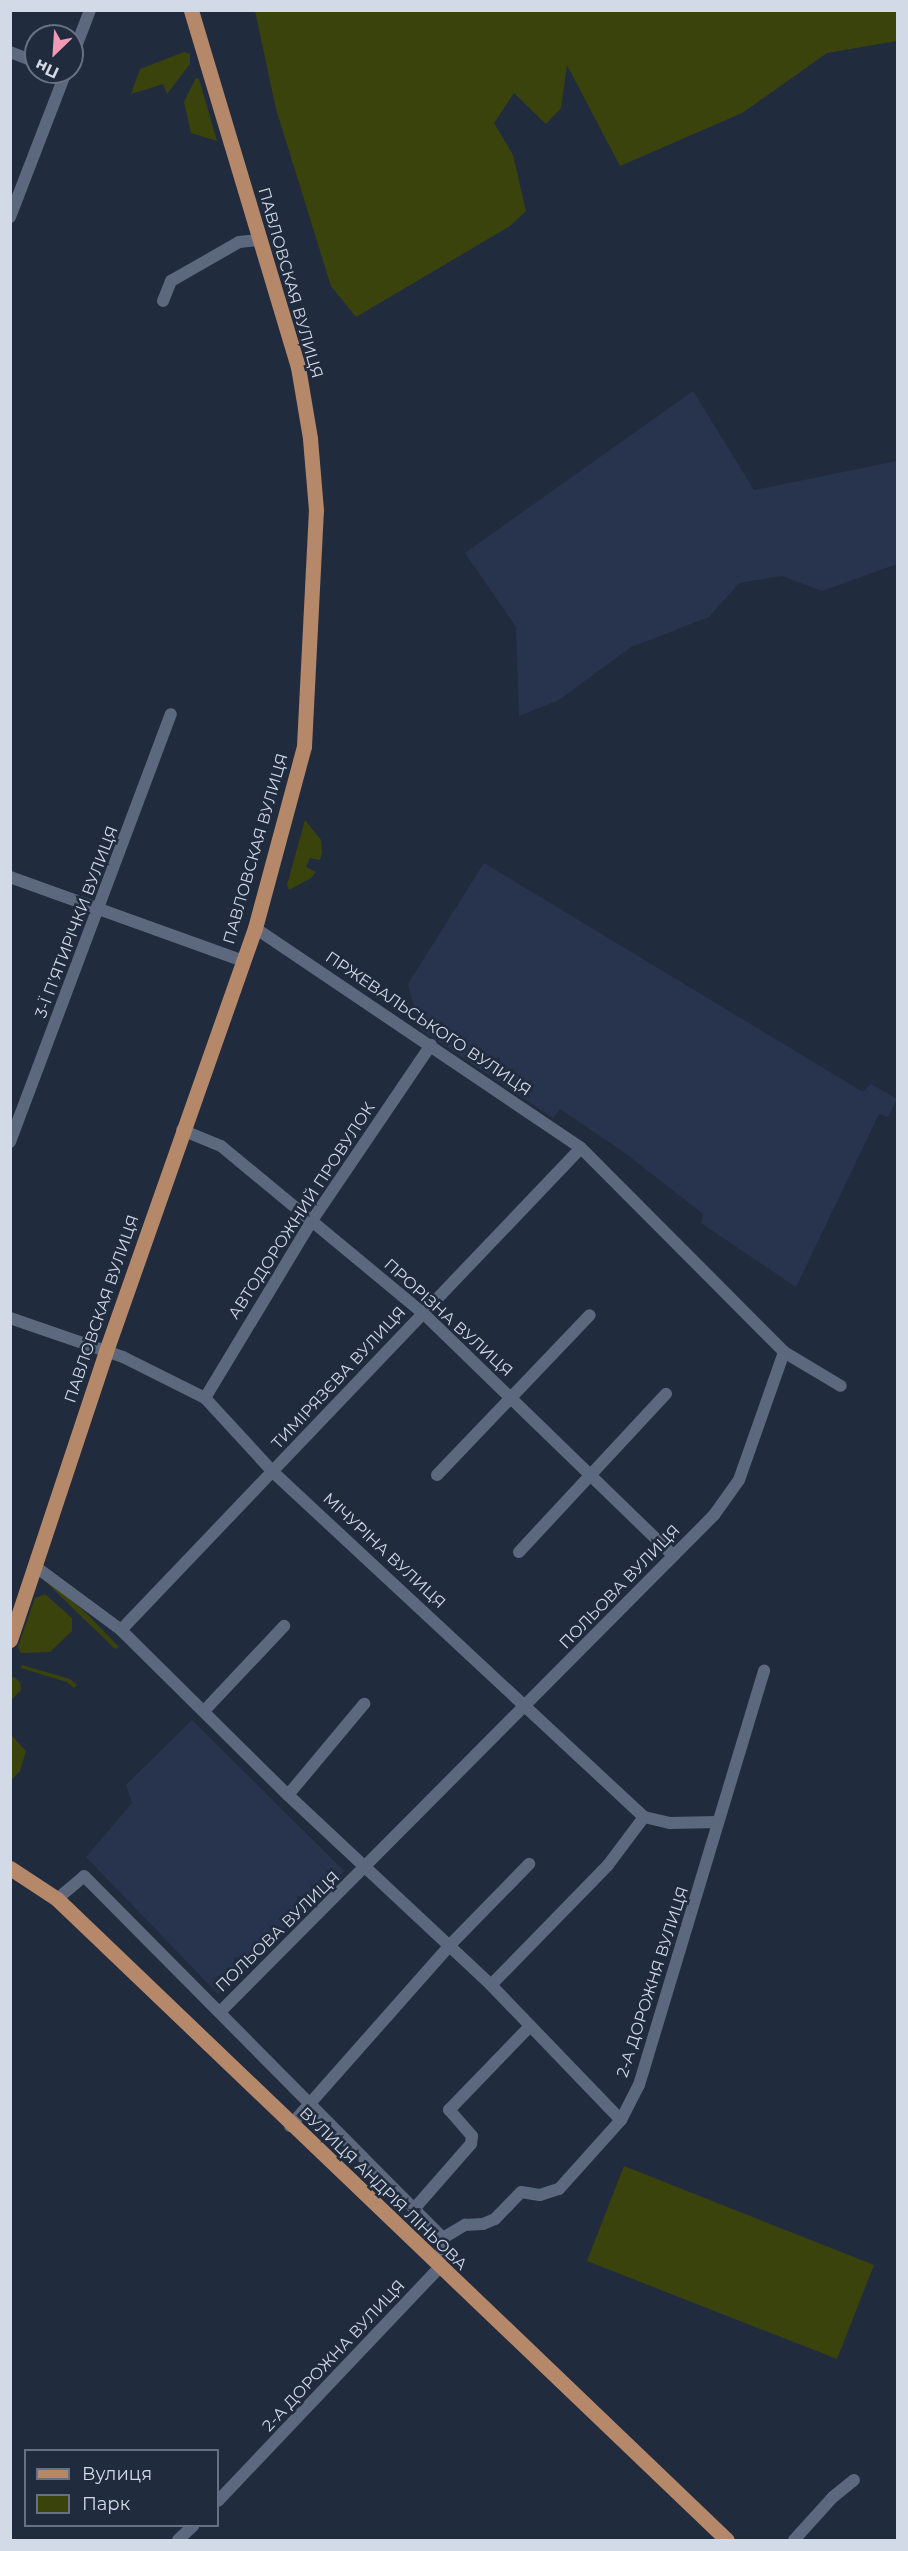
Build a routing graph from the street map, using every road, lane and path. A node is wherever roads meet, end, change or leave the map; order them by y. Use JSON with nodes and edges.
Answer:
{"nodes":[{"id":1,"x":90,"y":10,"type":"edge"},
{"id":2,"x":191,"y":10,"type":"edge"},
{"id":3,"x":84,"y":26,"type":"edge"},
{"id":4,"x":60,"y":84,"type":"edge"},
{"id":5,"x":10,"y":218,"type":"edge"},
{"id":6,"x":259,"y":240,"type":"junction"},
{"id":7,"x":163,"y":301,"type":"dead end"},
{"id":8,"x":171,"y":714,"type":"dead end"},
{"id":9,"x":10,"y":878,"type":"edge"},
{"id":10,"x":100,"y":910,"type":"junction"},
{"id":11,"x":255,"y":928,"type":"junction"},
{"id":12,"x":243,"y":962,"type":"junction"},
{"id":13,"x":431,"y":1045,"type":"junction"},
{"id":14,"x":182,"y":1130,"type":"junction"},
{"id":15,"x":10,"y":1142,"type":"edge"},
{"id":16,"x":581,"y":1148,"type":"junction"},
{"id":17,"x":311,"y":1222,"type":"junction"},
{"id":18,"x":423,"y":1314,"type":"junction"},
{"id":19,"x":590,"y":1316,"type":"dead end"},
{"id":20,"x":10,"y":1318,"type":"edge"},
{"id":21,"x":106,"y":1352,"type":"junction"},
{"id":22,"x":784,"y":1352,"type":"junction"},
{"id":23,"x":841,"y":1386,"type":"dead end"},
{"id":24,"x":666,"y":1394,"type":"dead end"},
{"id":25,"x":205,"y":1398,"type":"junction"},
{"id":26,"x":514,"y":1399,"type":"junction"},
{"id":27,"x":273,"y":1472,"type":"junction"},
{"id":28,"x":590,"y":1472,"type":"junction"},
{"id":29,"x":437,"y":1475,"type":"dead end"},
{"id":30,"x":519,"y":1552,"type":"dead end"},
{"id":31,"x":673,"y":1555,"type":"junction"},
{"id":32,"x":36,"y":1567,"type":"junction"},
{"id":33,"x":284,"y":1626,"type":"dead end"},
{"id":34,"x":121,"y":1630,"type":"junction"},
{"id":35,"x":10,"y":1640,"type":"edge"},
{"id":36,"x":765,"y":1670,"type":"dead end"},
{"id":37,"x":364,"y":1704,"type":"dead end"},
{"id":38,"x":527,"y":1706,"type":"junction"},
{"id":39,"x":204,"y":1711,"type":"junction"},
{"id":40,"x":288,"y":1795,"type":"junction"},
{"id":41,"x":644,"y":1816,"type":"junction"},
{"id":42,"x":718,"y":1822,"type":"junction"},
{"id":43,"x":529,"y":1864,"type":"dead end"},
{"id":44,"x":369,"y":1866,"type":"junction"},
{"id":45,"x":10,"y":1868,"type":"edge"},
{"id":46,"x":57,"y":1899,"type":"junction"},
{"id":47,"x":449,"y":1946,"type":"junction"},
{"id":48,"x":491,"y":1985,"type":"junction"},
{"id":49,"x":220,"y":2012,"type":"junction"},
{"id":50,"x":530,"y":2026,"type":"junction"},
{"id":51,"x":311,"y":2102,"type":"junction"},
{"id":52,"x":621,"y":2120,"type":"junction"},
{"id":53,"x":290,"y":2126,"type":"junction"},
{"id":54,"x":414,"y":2209,"type":"junction"},
{"id":55,"x":443,"y":2238,"type":"junction"},
{"id":56,"x":439,"y":2268,"type":"junction"},
{"id":57,"x":854,"y":2480,"type":"dead end"},
{"id":58,"x":219,"y":2500,"type":"edge"},
{"id":59,"x":192,"y":2527,"type":"edge"},
{"id":60,"x":178,"y":2541,"type":"edge"},
{"id":61,"x":727,"y":2541,"type":"edge"},
{"id":62,"x":794,"y":2541,"type":"edge"}],
"edges":[{"from":1,"to":3,"type":"street"},
{"from":2,"to":6,"type":"main road","name":"ПАВЛОВСКАЯ ВУЛИЦЯ"},
{"from":4,"to":5,"type":"street"},
{"from":6,"to":7,"type":"street"},
{"from":6,"to":11,"type":"main road","name":"ПАВЛОВСКАЯ ВУЛИЦЯ"},
{"from":8,"to":10,"type":"street","name":"3-Ї П’ЯТИРІЧКИ ВУЛИЦЯ"},
{"from":9,"to":10,"type":"street"},
{"from":10,"to":12,"type":"street"},
{"from":10,"to":15,"type":"street","name":"3-Ї П’ЯТИРІЧКИ ВУЛИЦЯ"},
{"from":11,"to":12,"type":"main road","name":"ПАВЛОВСКАЯ ВУЛИЦЯ"},
{"from":11,"to":13,"type":"street","name":"ПРЖЕВАЛЬСЬКОГО ВУЛИЦЯ"},
{"from":12,"to":14,"type":"main road","name":"ПАВЛОВСКАЯ ВУЛИЦЯ"},
{"from":13,"to":16,"type":"street","name":"ПРЖЕВАЛЬСЬКОГО ВУЛИЦЯ"},
{"from":13,"to":17,"type":"street","name":"АВТОДОРОЖНИЙ ПРОВУЛОК"},
{"from":14,"to":17,"type":"street","name":"ПРОРІЗНА ВУЛИЦЯ"},
{"from":14,"to":21,"type":"main road","name":"ПАВЛОВСКАЯ ВУЛИЦЯ"},
{"from":16,"to":18,"type":"street","name":"ТИМІРЯЗЄВА ВУЛИЦЯ"},
{"from":16,"to":22,"type":"street"},
{"from":17,"to":18,"type":"street","name":"ПРОРІЗНА ВУЛИЦЯ"},
{"from":17,"to":25,"type":"street","name":"АВТОДОРОЖНИЙ ПРОВУЛОК"},
{"from":18,"to":26,"type":"street","name":"ПРОРІЗНА ВУЛИЦЯ"},
{"from":18,"to":27,"type":"street","name":"ТИМІРЯЗЄВА ВУЛИЦЯ"},
{"from":19,"to":26,"type":"street"},
{"from":20,"to":21,"type":"street","name":"МІЧУРІНА ВУЛИЦЯ"},
{"from":21,"to":25,"type":"street","name":"МІЧУРІНА ВУЛИЦЯ"},
{"from":21,"to":32,"type":"main road","name":"ПАВЛОВСКАЯ ВУЛИЦЯ"},
{"from":22,"to":23,"type":"street"},
{"from":22,"to":31,"type":"street","name":"ПОЛЬОВА ВУЛИЦЯ"},
{"from":24,"to":28,"type":"street"},
{"from":25,"to":27,"type":"street","name":"МІЧУРІНА ВУЛИЦЯ"},
{"from":26,"to":28,"type":"street","name":"ПРОРІЗНА ВУЛИЦЯ"},
{"from":26,"to":29,"type":"street"},
{"from":27,"to":34,"type":"street","name":"ТИМІРЯЗЄВА ВУЛИЦЯ"},
{"from":27,"to":38,"type":"street","name":"МІЧУРІНА ВУЛИЦЯ"},
{"from":28,"to":30,"type":"street"},
{"from":28,"to":31,"type":"street","name":"ПРОРІЗНА ВУЛИЦЯ"},
{"from":31,"to":38,"type":"street","name":"ПОЛЬОВА ВУЛИЦЯ"},
{"from":32,"to":34,"type":"street"},
{"from":32,"to":35,"type":"main road","name":"ПАВЛОВСКАЯ ВУЛИЦЯ"},
{"from":33,"to":39,"type":"street"},
{"from":34,"to":39,"type":"street"},
{"from":36,"to":42,"type":"street","name":"2-А ДОРОЖНЯ ВУЛИЦЯ"},
{"from":37,"to":40,"type":"street"},
{"from":38,"to":41,"type":"street","name":"МІЧУРІНА ВУЛИЦЯ"},
{"from":38,"to":44,"type":"street","name":"ПОЛЬОВА ВУЛИЦЯ"},
{"from":39,"to":40,"type":"street"},
{"from":40,"to":44,"type":"street"},
{"from":41,"to":42,"type":"street"},
{"from":41,"to":48,"type":"street"},
{"from":42,"to":52,"type":"street","name":"2-А ДОРОЖНЯ ВУЛИЦЯ"},
{"from":43,"to":47,"type":"street"},
{"from":44,"to":47,"type":"street"},
{"from":44,"to":49,"type":"street","name":"ПОЛЬОВА ВУЛИЦЯ"},
{"from":45,"to":46,"type":"main road","name":"ВУЛИЦЯ АНДРІЯ ЛІНЬОВА"},
{"from":46,"to":49,"type":"street"},
{"from":46,"to":53,"type":"main road","name":"ВУЛИЦЯ АНДРІЯ ЛІНЬОВА"},
{"from":47,"to":48,"type":"street"},
{"from":47,"to":51,"type":"street"},
{"from":48,"to":50,"type":"street"},
{"from":49,"to":51,"type":"street"},
{"from":50,"to":52,"type":"street"},
{"from":50,"to":54,"type":"street"},
{"from":51,"to":53,"type":"street"},
{"from":51,"to":54,"type":"street"},
{"from":52,"to":55,"type":"street","name":"2-А ДОРОЖНЯ ВУЛИЦЯ"},
{"from":53,"to":56,"type":"main road","name":"ВУЛИЦЯ АНДРІЯ ЛІНЬОВА"},
{"from":54,"to":55,"type":"street"},
{"from":55,"to":56,"type":"street"},
{"from":56,"to":58,"type":"street","name":"2-А ДОРОЖНА ВУЛИЦЯ"},
{"from":56,"to":61,"type":"main road","name":"ВУЛИЦЯ АНДРІЯ ЛІНЬОВА"},
{"from":57,"to":62,"type":"street"},
{"from":59,"to":60,"type":"street"}]}
